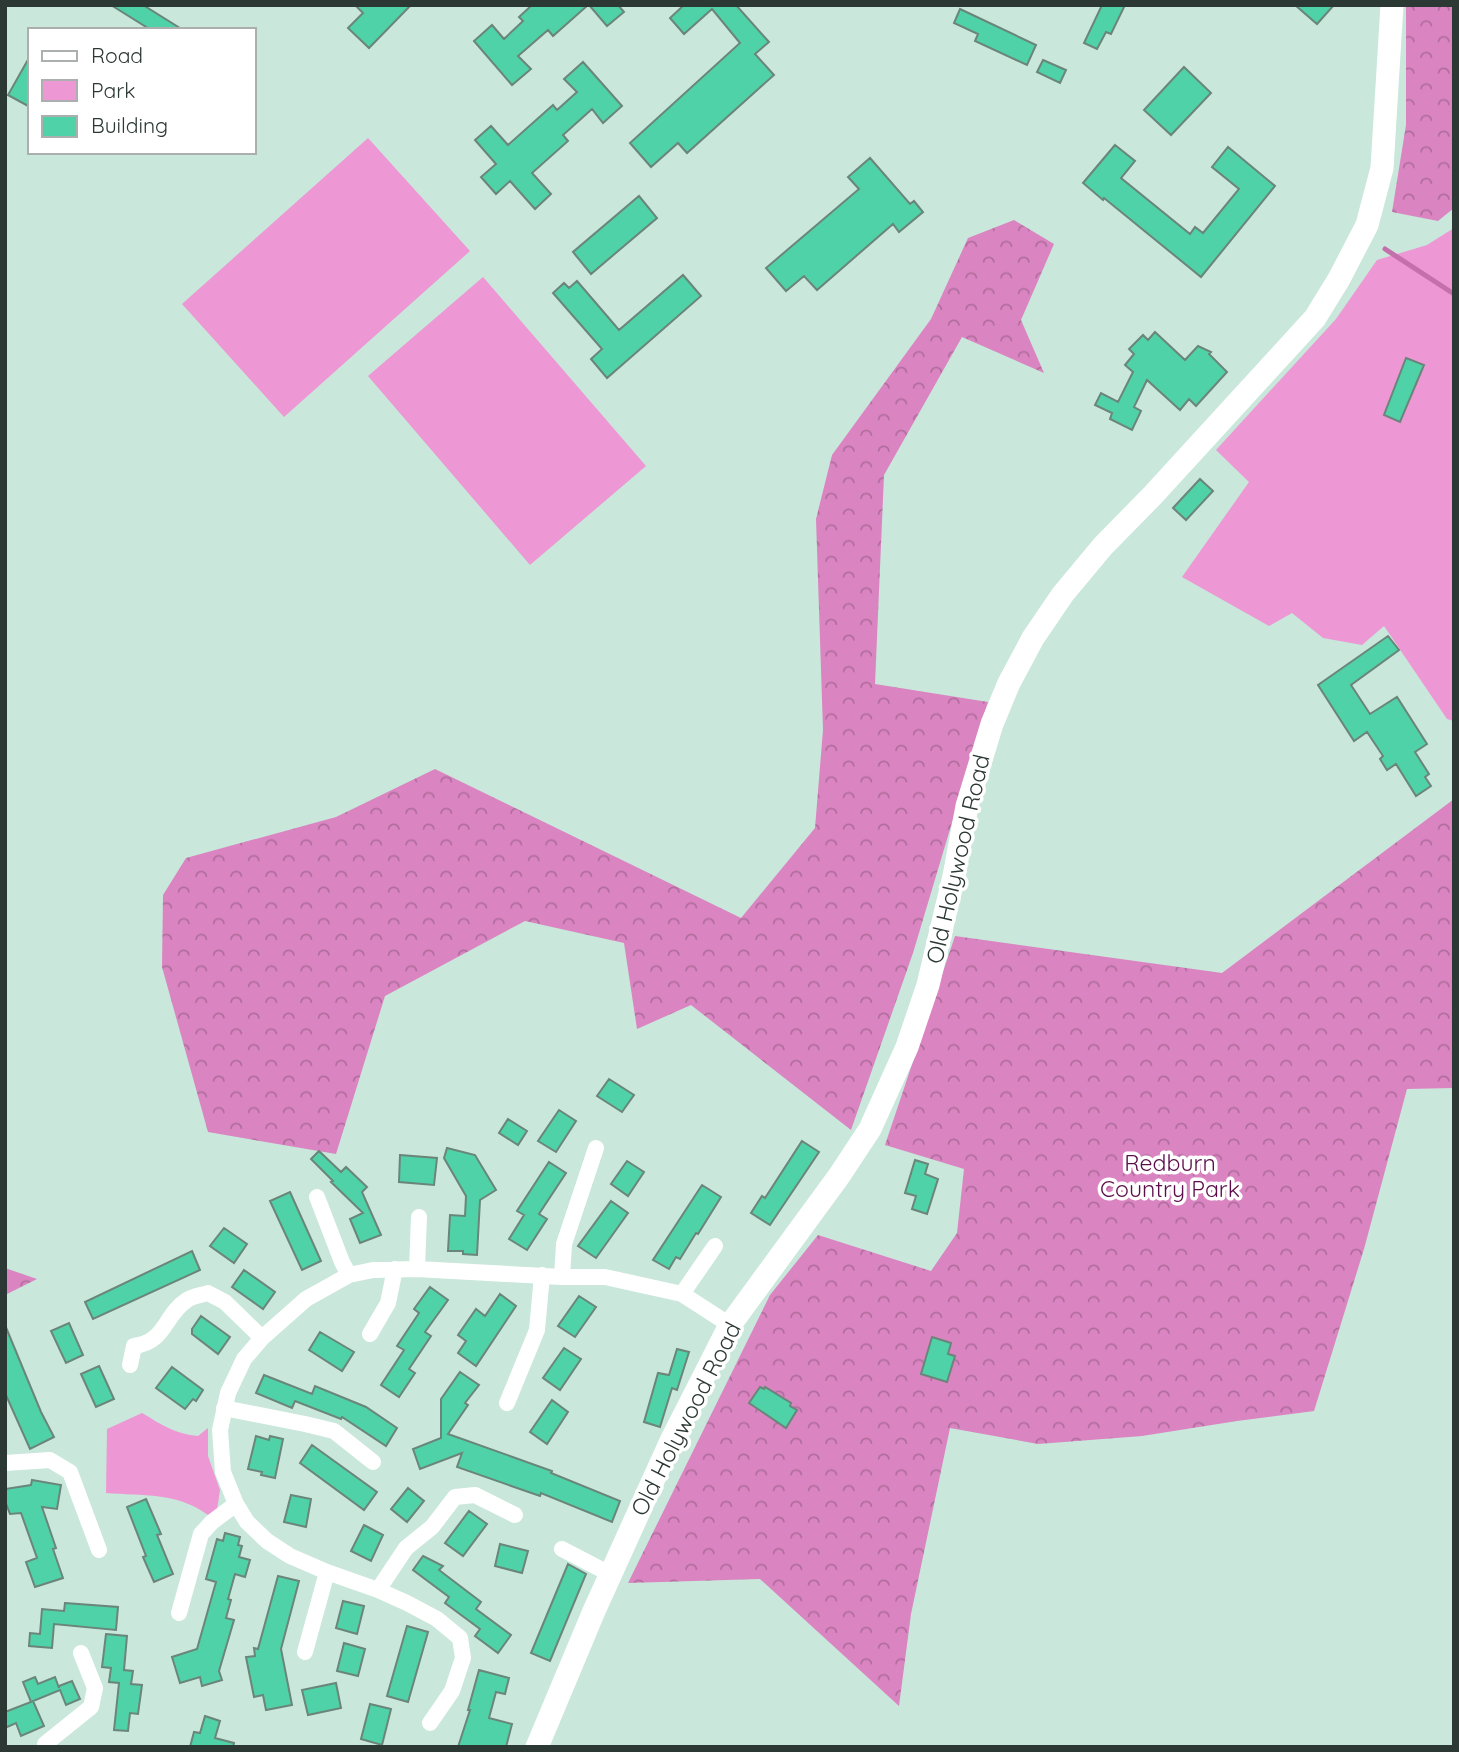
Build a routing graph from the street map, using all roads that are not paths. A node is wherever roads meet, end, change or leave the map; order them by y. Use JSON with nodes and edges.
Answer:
{"nodes":[{"id":1,"x":1392,"y":5,"type":"edge"},
{"id":2,"x":596,"y":1148,"type":"dead end"},
{"id":3,"x":317,"y":1197,"type":"dead end"},
{"id":4,"x":419,"y":1217,"type":"dead end"},
{"id":5,"x":715,"y":1246,"type":"dead end"},
{"id":6,"x":396,"y":1269,"type":"junction"},
{"id":7,"x":417,"y":1269,"type":"junction"},
{"id":8,"x":349,"y":1275,"type":"junction"},
{"id":9,"x":542,"y":1275,"type":"junction"},
{"id":10,"x":562,"y":1277,"type":"junction"},
{"id":11,"x":681,"y":1294,"type":"junction"},
{"id":12,"x":730,"y":1325,"type":"junction"},
{"id":13,"x":370,"y":1334,"type":"dead end"},
{"id":14,"x":262,"y":1338,"type":"junction"},
{"id":15,"x":130,"y":1365,"type":"dead end"},
{"id":16,"x":507,"y":1403,"type":"dead end"},
{"id":17,"x":223,"y":1408,"type":"junction"},
{"id":18,"x":373,"y":1462,"type":"dead end"},
{"id":19,"x":5,"y":1463,"type":"edge"},
{"id":20,"x":236,"y":1504,"type":"junction"},
{"id":21,"x":516,"y":1515,"type":"dead end"},
{"id":22,"x":562,"y":1549,"type":"dead end"},
{"id":23,"x":99,"y":1550,"type":"dead end"},
{"id":24,"x":327,"y":1572,"type":"junction"},
{"id":25,"x":610,"y":1574,"type":"junction"},
{"id":26,"x":378,"y":1590,"type":"junction"},
{"id":27,"x":179,"y":1613,"type":"dead end"},
{"id":28,"x":305,"y":1652,"type":"dead end"},
{"id":29,"x":81,"y":1653,"type":"dead end"},
{"id":30,"x":430,"y":1723,"type":"dead end"},
{"id":31,"x":43,"y":1746,"type":"edge"},
{"id":32,"x":537,"y":1747,"type":"edge"}],
"edges":[{"from":1,"to":12,"type":"street","name":"Old Holywood Road"},
{"from":2,"to":10,"type":"street"},
{"from":3,"to":8,"type":"street"},
{"from":4,"to":7,"type":"street"},
{"from":5,"to":11,"type":"street"},
{"from":6,"to":7,"type":"street"},
{"from":6,"to":8,"type":"street"},
{"from":6,"to":13,"type":"street"},
{"from":7,"to":9,"type":"street"},
{"from":8,"to":14,"type":"street"},
{"from":9,"to":10,"type":"street"},
{"from":9,"to":16,"type":"street"},
{"from":10,"to":11,"type":"street"},
{"from":11,"to":12,"type":"street"},
{"from":12,"to":25,"type":"street","name":"Old Holywood Road"},
{"from":14,"to":15,"type":"street"},
{"from":14,"to":17,"type":"street"},
{"from":17,"to":18,"type":"street"},
{"from":17,"to":20,"type":"street"},
{"from":19,"to":23,"type":"street"},
{"from":20,"to":24,"type":"street"},
{"from":20,"to":27,"type":"street"},
{"from":21,"to":26,"type":"street"},
{"from":22,"to":25,"type":"street"},
{"from":24,"to":26,"type":"street"},
{"from":24,"to":28,"type":"street"},
{"from":25,"to":32,"type":"street","name":"Old Holywood Road"},
{"from":26,"to":30,"type":"street"},
{"from":29,"to":31,"type":"street"}]}
